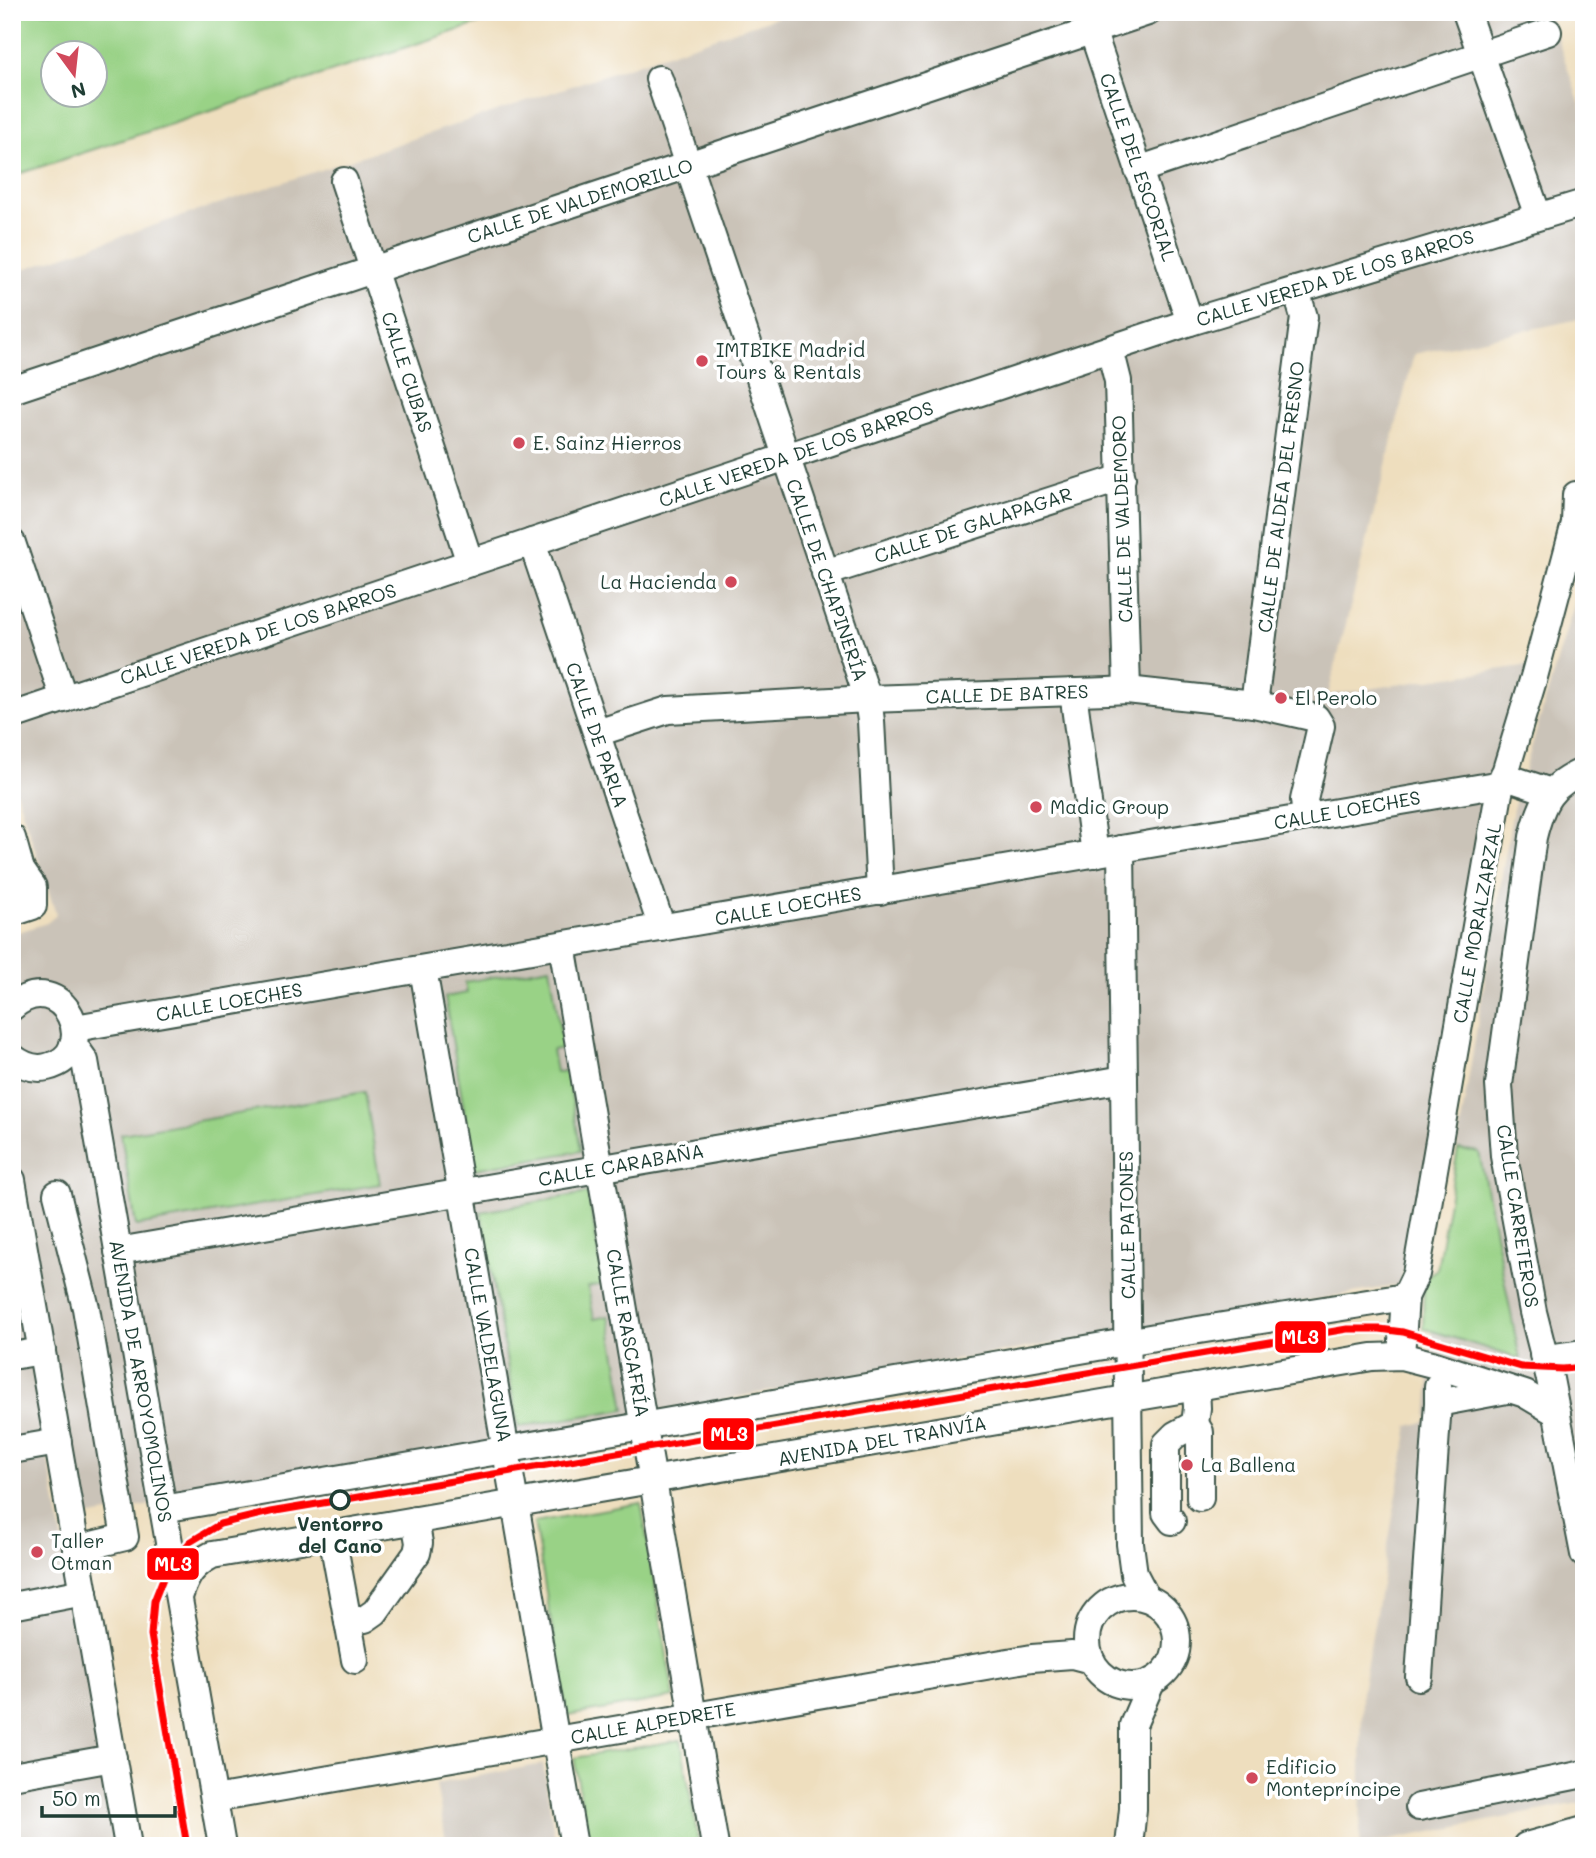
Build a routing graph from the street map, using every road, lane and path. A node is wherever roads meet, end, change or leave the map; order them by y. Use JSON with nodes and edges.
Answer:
{"nodes":[{"id":1,"x":1148,"y":12,"type":"edge"},
{"id":2,"x":1466,"y":12,"type":"edge"},
{"id":3,"x":1089,"y":21,"type":"edge"},
{"id":4,"x":1548,"y":32,"type":"dead end"},
{"id":5,"x":1481,"y":55,"type":"junction"},
{"id":6,"x":659,"y":79,"type":"dead end"},
{"id":7,"x":688,"y":165,"type":"junction"},
{"id":8,"x":1138,"y":170,"type":"junction"},
{"id":9,"x":344,"y":181,"type":"dead end"},
{"id":10,"x":1584,"y":203,"type":"edge"},
{"id":11,"x":1538,"y":216,"type":"junction"},
{"id":12,"x":373,"y":270,"type":"junction"},
{"id":13,"x":1296,"y":290,"type":"junction"},
{"id":14,"x":1190,"y":322,"type":"junction"},
{"id":15,"x":1110,"y":349,"type":"junction"},
{"id":16,"x":12,"y":390,"type":"edge"},
{"id":17,"x":786,"y":457,"type":"junction"},
{"id":18,"x":1122,"y":478,"type":"junction"},
{"id":19,"x":1576,"y":495,"type":"dead end"},
{"id":20,"x":533,"y":542,"type":"junction"},
{"id":21,"x":12,"y":543,"type":"edge"},
{"id":22,"x":470,"y":563,"type":"junction"},
{"id":23,"x":825,"y":573,"type":"junction"},
{"id":24,"x":1127,"y":690,"type":"junction"},
{"id":25,"x":1073,"y":692,"type":"junction"},
{"id":26,"x":64,"y":699,"type":"junction"},
{"id":27,"x":868,"y":699,"type":"junction"},
{"id":28,"x":1254,"y":704,"type":"junction"},
{"id":29,"x":12,"y":716,"type":"edge"},
{"id":30,"x":597,"y":733,"type":"junction"},
{"id":31,"x":1584,"y":771,"type":"edge"},
{"id":32,"x":1501,"y":785,"type":"junction"},
{"id":33,"x":1546,"y":800,"type":"junction"},
{"id":34,"x":1306,"y":817,"type":"junction"},
{"id":35,"x":12,"y":838,"type":"edge"},
{"id":36,"x":1121,"y":849,"type":"junction"},
{"id":37,"x":1095,"y":853,"type":"junction"},
{"id":38,"x":17,"y":873,"type":"edge"},
{"id":39,"x":880,"y":891,"type":"junction"},
{"id":40,"x":12,"y":913,"type":"edge"},
{"id":41,"x":662,"y":928,"type":"junction"},
{"id":42,"x":562,"y":945,"type":"junction"},
{"id":43,"x":423,"y":969,"type":"junction"},
{"id":44,"x":12,"y":1007,"type":"edge"},
{"id":45,"x":74,"y":1036,"type":"junction"},
{"id":46,"x":12,"y":1056,"type":"edge"},
{"id":47,"x":1124,"y":1079,"type":"junction"},
{"id":48,"x":600,"y":1169,"type":"junction"},
{"id":49,"x":12,"y":1180,"type":"edge"},
{"id":50,"x":461,"y":1193,"type":"junction"},
{"id":51,"x":57,"y":1194,"type":"dead end"},
{"id":52,"x":64,"y":1227,"type":"junction"},
{"id":53,"x":20,"y":1248,"type":"edge"},
{"id":54,"x":118,"y":1251,"type":"junction"},
{"id":55,"x":1405,"y":1297,"type":"junction"},
{"id":56,"x":1129,"y":1341,"type":"junction"},
{"id":57,"x":42,"y":1351,"type":"junction"},
{"id":58,"x":1584,"y":1353,"type":"edge"},
{"id":59,"x":1543,"y":1355,"type":"junction"},
{"id":60,"x":12,"y":1356,"type":"edge"},
{"id":61,"x":1401,"y":1356,"type":"junction"},
{"id":62,"x":1432,"y":1364,"type":"junction"},
{"id":63,"x":1195,"y":1387,"type":"junction"},
{"id":64,"x":1512,"y":1389,"type":"junction"},
{"id":65,"x":1129,"y":1398,"type":"junction"},
{"id":66,"x":1438,"y":1403,"type":"junction"},
{"id":67,"x":1557,"y":1413,"type":"junction"},
{"id":68,"x":1195,"y":1424,"type":"junction"},
{"id":69,"x":644,"y":1426,"type":"junction"},
{"id":70,"x":58,"y":1442,"type":"junction"},
{"id":71,"x":12,"y":1450,"type":"edge"},
{"id":72,"x":506,"y":1450,"type":"junction"},
{"id":73,"x":1165,"y":1455,"type":"junction"},
{"id":74,"x":1129,"y":1457,"type":"junction"},
{"id":75,"x":653,"y":1480,"type":"junction"},
{"id":76,"x":1200,"y":1498,"type":"dead end"},
{"id":77,"x":515,"y":1503,"type":"junction"},
{"id":78,"x":163,"y":1509,"type":"junction"},
{"id":79,"x":415,"y":1520,"type":"junction"},
{"id":80,"x":1172,"y":1521,"type":"dead end"},
{"id":81,"x":332,"y":1535,"type":"junction"},
{"id":82,"x":76,"y":1549,"type":"junction"},
{"id":83,"x":1584,"y":1554,"type":"edge"},
{"id":84,"x":84,"y":1592,"type":"junction"},
{"id":85,"x":179,"y":1597,"type":"junction"},
{"id":86,"x":1146,"y":1597,"type":"junction"},
{"id":87,"x":12,"y":1606,"type":"edge"},
{"id":88,"x":348,"y":1622,"type":"junction"},
{"id":89,"x":355,"y":1660,"type":"dead end"},
{"id":90,"x":1099,"y":1670,"type":"junction"},
{"id":91,"x":1419,"y":1677,"type":"dead end"},
{"id":92,"x":1151,"y":1683,"type":"junction"},
{"id":93,"x":693,"y":1716,"type":"junction"},
{"id":94,"x":1133,"y":1725,"type":"junction"},
{"id":95,"x":556,"y":1740,"type":"junction"},
{"id":96,"x":113,"y":1758,"type":"junction"},
{"id":97,"x":1584,"y":1774,"type":"edge"},
{"id":98,"x":12,"y":1776,"type":"edge"},
{"id":99,"x":214,"y":1799,"type":"junction"},
{"id":100,"x":1419,"y":1807,"type":"dead end"},
{"id":101,"x":1584,"y":1830,"type":"edge"},
{"id":102,"x":128,"y":1846,"type":"edge"},
{"id":103,"x":222,"y":1846,"type":"edge"},
{"id":104,"x":574,"y":1846,"type":"edge"},
{"id":105,"x":715,"y":1846,"type":"edge"},
{"id":106,"x":1129,"y":1846,"type":"edge"},
{"id":107,"x":1526,"y":1846,"type":"edge"}],
"edges":[{"from":1,"to":3,"type":"street","name":"CALLE DE VALDEMORILLO"},
{"from":2,"to":5,"type":"street"},
{"from":3,"to":7,"type":"street","name":"CALLE DE VALDEMORILLO"},
{"from":3,"to":8,"type":"street","name":"CALLE DEL ESCORIAL"},
{"from":4,"to":5,"type":"street"},
{"from":5,"to":8,"type":"street"},
{"from":5,"to":11,"type":"street"},
{"from":6,"to":7,"type":"street","name":"CALLE DE CHAPINERÍA"},
{"from":7,"to":12,"type":"street","name":"CALLE DE VALDEMORILLO"},
{"from":7,"to":17,"type":"street","name":"CALLE DE CHAPINERÍA"},
{"from":8,"to":14,"type":"street","name":"CALLE DEL ESCORIAL"},
{"from":9,"to":12,"type":"street","name":"CALLE CUBAS"},
{"from":10,"to":11,"type":"street","name":"CALLE VEREDA DE LOS BARROS"},
{"from":11,"to":13,"type":"street","name":"CALLE VEREDA DE LOS BARROS"},
{"from":12,"to":16,"type":"street","name":"CALLE DE VALDEMORILLO"},
{"from":12,"to":22,"type":"street","name":"CALLE CUBAS"},
{"from":13,"to":14,"type":"street","name":"CALLE VEREDA DE LOS BARROS"},
{"from":13,"to":28,"type":"street","name":"CALLE DE ALDEA DEL FRESNO"},
{"from":14,"to":15,"type":"street","name":"CALLE VEREDA DE LOS BARROS"},
{"from":15,"to":17,"type":"street","name":"CALLE VEREDA DE LOS BARROS"},
{"from":15,"to":18,"type":"street","name":"CALLE DE VALDEMORO"},
{"from":17,"to":20,"type":"street","name":"CALLE VEREDA DE LOS BARROS"},
{"from":17,"to":23,"type":"street","name":"CALLE DE CHAPINERÍA"},
{"from":18,"to":23,"type":"street","name":"CALLE DE GALAPAGAR"},
{"from":18,"to":24,"type":"street","name":"CALLE DE VALDEMORO"},
{"from":19,"to":32,"type":"street","name":"CALLE MORALZARZAL"},
{"from":20,"to":22,"type":"street","name":"CALLE VEREDA DE LOS BARROS"},
{"from":20,"to":30,"type":"street","name":"CALLE DE PARLA"},
{"from":21,"to":26,"type":"street"},
{"from":22,"to":26,"type":"street","name":"CALLE VEREDA DE LOS BARROS"},
{"from":23,"to":27,"type":"street","name":"CALLE DE CHAPINERÍA"},
{"from":24,"to":25,"type":"street","name":"CALLE DE BATRES"},
{"from":24,"to":28,"type":"street","name":"CALLE DE BATRES"},
{"from":25,"to":27,"type":"street","name":"CALLE DE BATRES"},
{"from":25,"to":37,"type":"street"},
{"from":26,"to":29,"type":"street","name":"CALLE VEREDA DE LOS BARROS"},
{"from":27,"to":30,"type":"street","name":"CALLE DE BATRES"},
{"from":27,"to":39,"type":"street","name":"CALLE DE CHAPINERÍA"},
{"from":28,"to":34,"type":"street","name":"CALLE DE BATRES"},
{"from":30,"to":41,"type":"street","name":"CALLE DE PARLA"},
{"from":31,"to":33,"type":"street"},
{"from":32,"to":33,"type":"street"},
{"from":32,"to":34,"type":"street","name":"CALLE LOECHES"},
{"from":32,"to":55,"type":"street","name":"CALLE MORALZARZAL"},
{"from":33,"to":59,"type":"street","name":"CALLE CARRETEROS"},
{"from":34,"to":36,"type":"street","name":"CALLE LOECHES"},
{"from":35,"to":38,"type":"street"},
{"from":36,"to":37,"type":"street","name":"CALLE LOECHES"},
{"from":36,"to":47,"type":"street","name":"CALLE PATONES"},
{"from":37,"to":39,"type":"street","name":"CALLE LOECHES"},
{"from":38,"to":40,"type":"street"},
{"from":39,"to":41,"type":"street","name":"CALLE LOECHES"},
{"from":41,"to":42,"type":"street","name":"CALLE LOECHES"},
{"from":42,"to":43,"type":"street","name":"CALLE LOECHES"},
{"from":42,"to":48,"type":"street","name":"CALLE RASCAFRÍA"},
{"from":43,"to":45,"type":"street","name":"CALLE LOECHES"},
{"from":43,"to":50,"type":"street","name":"CALLE VALDELAGUNA"},
{"from":44,"to":45,"type":"street","name":"AVENIDA DE ARROYOMOLINOS"},
{"from":45,"to":46,"type":"street"},
{"from":45,"to":54,"type":"street","name":"AVENIDA DE ARROYOMOLINOS"},
{"from":47,"to":48,"type":"street","name":"CALLE CARABAÑA"},
{"from":47,"to":56,"type":"street","name":"CALLE PATONES"},
{"from":48,"to":50,"type":"street","name":"CALLE CARABAÑA"},
{"from":48,"to":69,"type":"street","name":"CALLE RASCAFRÍA"},
{"from":49,"to":53,"type":"street"},
{"from":50,"to":54,"type":"street","name":"CALLE CARABAÑA"},
{"from":50,"to":72,"type":"street","name":"CALLE VALDELAGUNA"},
{"from":51,"to":52,"type":"street"},
{"from":52,"to":53,"type":"street"},
{"from":52,"to":82,"type":"street"},
{"from":53,"to":57,"type":"street"},
{"from":54,"to":78,"type":"street","name":"AVENIDA DE ARROYOMOLINOS"},
{"from":55,"to":56,"type":"street"},
{"from":55,"to":61,"type":"street","name":"CALLE MORALZARZAL"},
{"from":56,"to":65,"type":"street","name":"CALLE PATONES"},
{"from":56,"to":69,"type":"street"},
{"from":57,"to":60,"type":"street"},
{"from":57,"to":70,"type":"street"},
{"from":58,"to":59,"type":"street"},
{"from":59,"to":67,"type":"street","name":"CALLE CARRETEROS"},
{"from":61,"to":62,"type":"street","name":"AVENIDA DEL TRANVÍA"},
{"from":61,"to":63,"type":"street","name":"AVENIDA DEL TRANVÍA"},
{"from":62,"to":64,"type":"street","name":"AVENIDA DEL TRANVÍA"},
{"from":62,"to":66,"type":"street"},
{"from":63,"to":65,"type":"street","name":"AVENIDA DEL TRANVÍA"},
{"from":63,"to":68,"type":"street"},
{"from":64,"to":66,"type":"street"},
{"from":64,"to":67,"type":"street","name":"AVENIDA DEL TRANVÍA"},
{"from":65,"to":74,"type":"street","name":"CALLE PATONES"},
{"from":65,"to":75,"type":"street","name":"AVENIDA DEL TRANVÍA"},
{"from":66,"to":91,"type":"street"},
{"from":67,"to":83,"type":"street","name":"CALLE CARRETEROS"},
{"from":68,"to":73,"type":"street"},
{"from":68,"to":76,"type":"street"},
{"from":69,"to":72,"type":"street"},
{"from":69,"to":75,"type":"street","name":"CALLE RASCAFRÍA"},
{"from":70,"to":71,"type":"street"},
{"from":70,"to":82,"type":"street"},
{"from":72,"to":77,"type":"street","name":"CALLE VALDELAGUNA"},
{"from":72,"to":78,"type":"street"},
{"from":73,"to":74,"type":"street"},
{"from":73,"to":80,"type":"street"},
{"from":74,"to":86,"type":"street","name":"CALLE PATONES"},
{"from":75,"to":77,"type":"street","name":"AVENIDA DEL TRANVÍA"},
{"from":75,"to":93,"type":"street","name":"CALLE RASCAFRÍA"},
{"from":77,"to":79,"type":"street","name":"AVENIDA DEL TRANVÍA"},
{"from":77,"to":95,"type":"street","name":"CALLE VALDELAGUNA"},
{"from":78,"to":85,"type":"street","name":"AVENIDA DE ARROYOMOLINOS"},
{"from":79,"to":81,"type":"street","name":"AVENIDA DEL TRANVÍA"},
{"from":79,"to":88,"type":"street"},
{"from":81,"to":85,"type":"street","name":"AVENIDA DEL TRANVÍA"},
{"from":81,"to":88,"type":"street"},
{"from":82,"to":84,"type":"street"},
{"from":84,"to":87,"type":"street"},
{"from":84,"to":96,"type":"street"},
{"from":85,"to":99,"type":"street","name":"AVENIDA DE ARROYOMOLINOS"},
{"from":86,"to":90,"type":"street"},
{"from":86,"to":92,"type":"street"},
{"from":88,"to":89,"type":"street"},
{"from":90,"to":92,"type":"street"},
{"from":90,"to":93,"type":"street","name":"CALLE ALPEDRETE"},
{"from":90,"to":94,"type":"street"},
{"from":92,"to":94,"type":"street"},
{"from":93,"to":95,"type":"street","name":"CALLE ALPEDRETE"},
{"from":93,"to":105,"type":"street","name":"CALLE RASCAFRÍA"},
{"from":94,"to":106,"type":"street"},
{"from":95,"to":99,"type":"street","name":"CALLE ALPEDRETE"},
{"from":95,"to":104,"type":"street","name":"CALLE VALDELAGUNA"},
{"from":96,"to":98,"type":"street"},
{"from":96,"to":102,"type":"street"},
{"from":97,"to":100,"type":"street"},
{"from":99,"to":103,"type":"street","name":"AVENIDA DE ARROYOMOLINOS"},
{"from":101,"to":107,"type":"street"}]}
